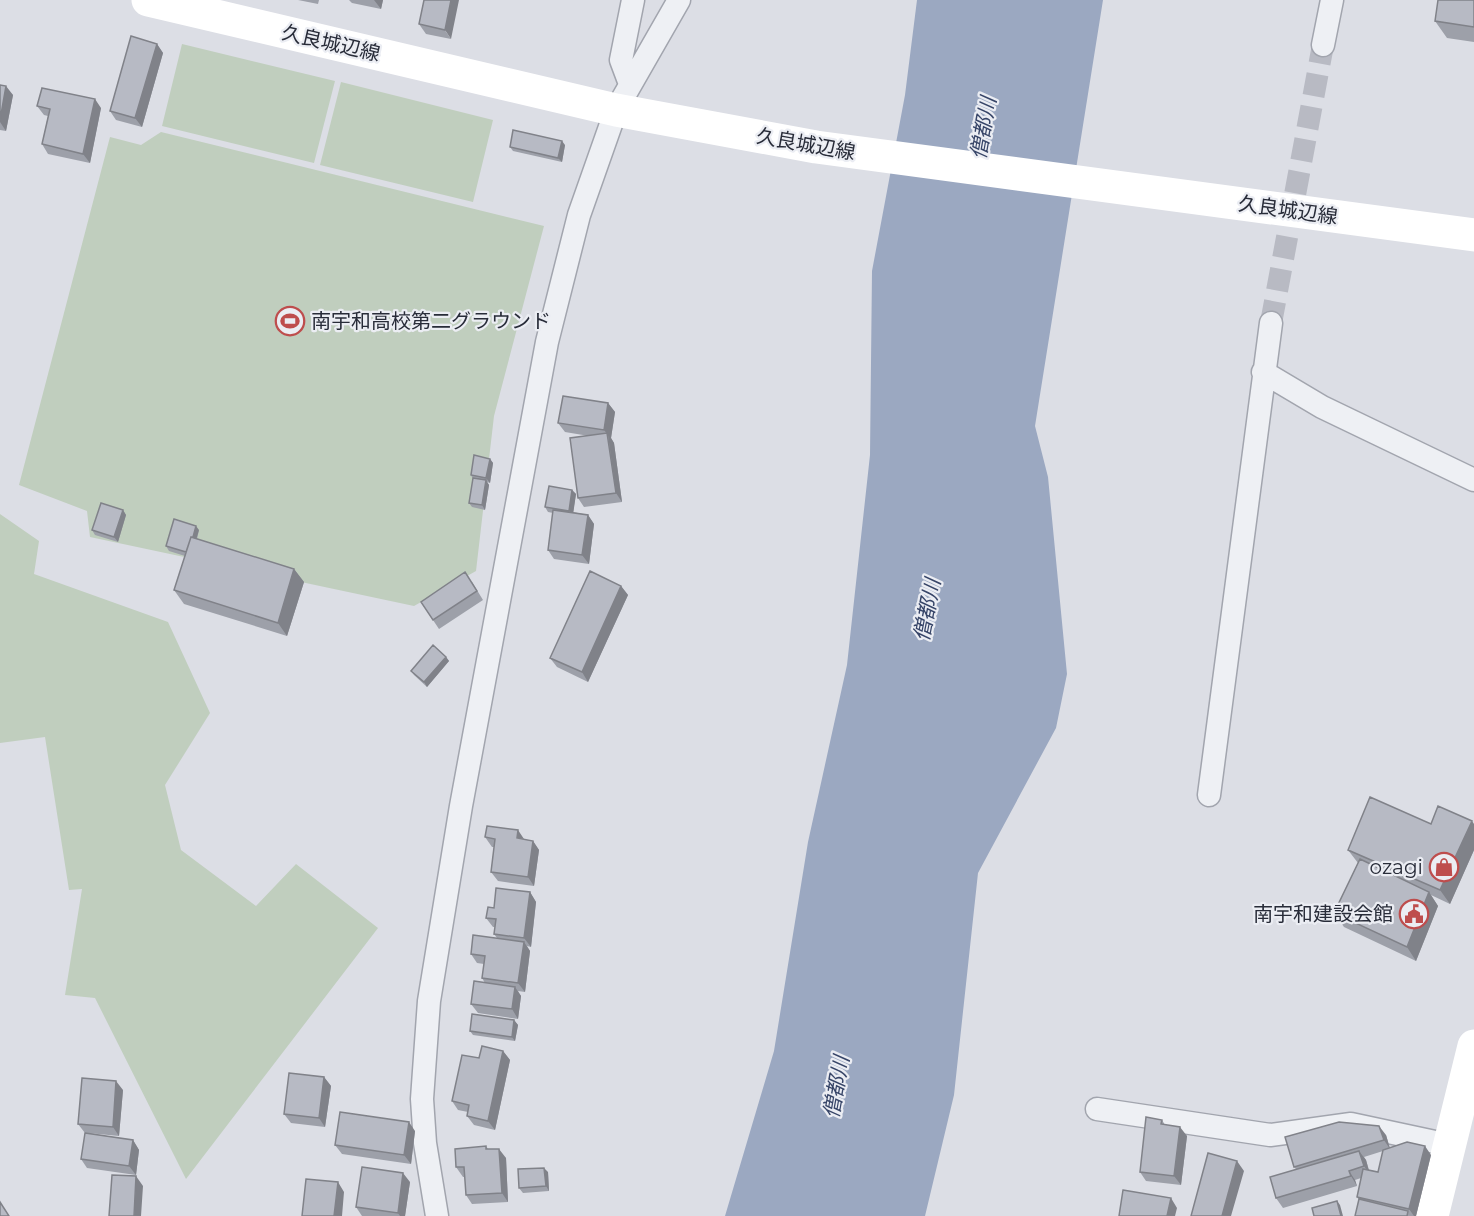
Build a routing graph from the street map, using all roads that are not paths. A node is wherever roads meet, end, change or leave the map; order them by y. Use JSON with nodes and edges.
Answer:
{"nodes":[{"id":1,"x":148,"y":0,"type":"edge"},
{"id":2,"x":633,"y":0,"type":"edge"},
{"id":3,"x":679,"y":0,"type":"edge"},
{"id":4,"x":1332,"y":0,"type":"edge"},
{"id":5,"x":1323,"y":45,"type":"tunnel mouth"},
{"id":6,"x":623,"y":97,"type":"junction"},
{"id":7,"x":1474,"y":235,"type":"edge"},
{"id":8,"x":1271,"y":323,"type":"tunnel mouth"},
{"id":9,"x":1263,"y":372,"type":"junction"},
{"id":10,"x":1474,"y":480,"type":"edge"},
{"id":11,"x":1209,"y":795,"type":"dead end"},
{"id":12,"x":1474,"y":1046,"type":"edge"},
{"id":13,"x":1096,"y":1109,"type":"dead end"},
{"id":14,"x":1449,"y":1145,"type":"junction"},
{"id":15,"x":437,"y":1216,"type":"edge"},
{"id":16,"x":1432,"y":1216,"type":"edge"}],
"edges":[{"from":1,"to":6,"type":"main road","name":"久良城辺線"},
{"from":2,"to":6,"type":"street"},
{"from":3,"to":6,"type":"street"},
{"from":4,"to":5,"type":"street"},
{"from":6,"to":7,"type":"main road","name":"久良城辺線"},
{"from":6,"to":15,"type":"street"},
{"from":8,"to":9,"type":"street"},
{"from":9,"to":10,"type":"street"},
{"from":9,"to":11,"type":"street"},
{"from":12,"to":14,"type":"main road"},
{"from":13,"to":14,"type":"street"},
{"from":14,"to":16,"type":"main road"}]}
